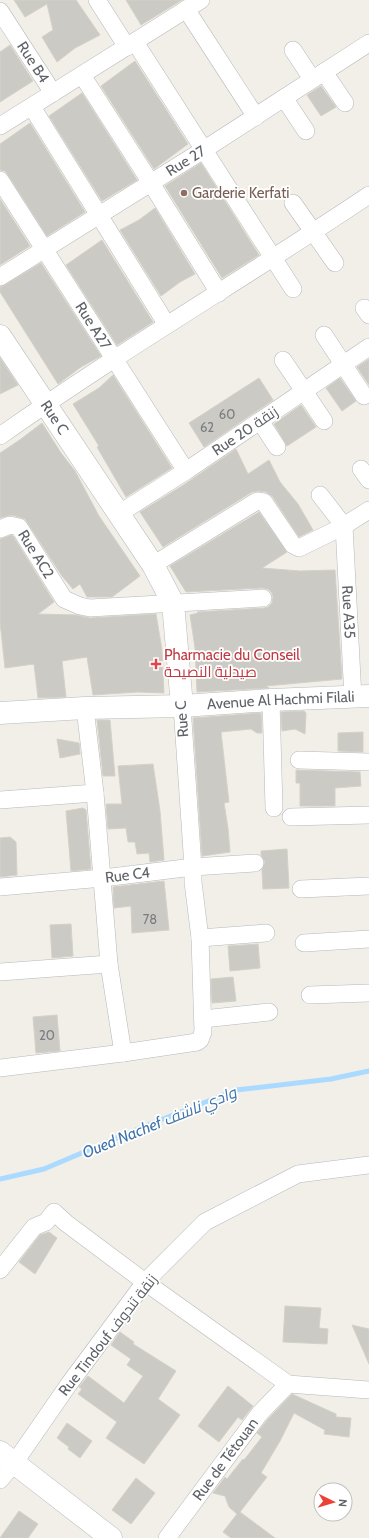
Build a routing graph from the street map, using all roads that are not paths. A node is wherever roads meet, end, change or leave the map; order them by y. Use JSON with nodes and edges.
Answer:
{"nodes":[{"id":1,"x":97,"y":0,"type":"edge"},
{"id":2,"x":201,"y":0,"type":"edge"},
{"id":3,"x":186,"y":10,"type":"junction"},
{"id":4,"x":0,"y":11,"type":"edge"},
{"id":5,"x":5,"y":29,"type":"edge"},
{"id":6,"x":369,"y":43,"type":"edge"},
{"id":7,"x":131,"y":44,"type":"junction"},
{"id":8,"x":293,"y":50,"type":"dead end"},
{"id":9,"x":82,"y":76,"type":"junction"},
{"id":10,"x":318,"y":76,"type":"junction"},
{"id":11,"x":53,"y":94,"type":"junction"},
{"id":12,"x":284,"y":98,"type":"junction"},
{"id":13,"x":345,"y":103,"type":"dead end"},
{"id":14,"x":32,"y":107,"type":"junction"},
{"id":15,"x":256,"y":117,"type":"junction"},
{"id":16,"x":0,"y":126,"type":"edge"},
{"id":17,"x":306,"y":130,"type":"dead end"},
{"id":18,"x":205,"y":149,"type":"junction"},
{"id":19,"x":0,"y":180,"type":"edge"},
{"id":20,"x":151,"y":183,"type":"junction"},
{"id":21,"x":369,"y":195,"type":"edge"},
{"id":22,"x":293,"y":203,"type":"dead end"},
{"id":23,"x":99,"y":216,"type":"junction"},
{"id":24,"x":313,"y":232,"type":"junction"},
{"id":25,"x":44,"y":250,"type":"junction"},
{"id":26,"x":273,"y":259,"type":"junction"},
{"id":27,"x":335,"y":263,"type":"dead end"},
{"id":28,"x":0,"y":277,"type":"edge"},
{"id":29,"x":293,"y":289,"type":"dead end"},
{"id":30,"x":218,"y":293,"type":"junction"},
{"id":31,"x":167,"y":325,"type":"junction"},
{"id":32,"x":324,"y":335,"type":"dead end"},
{"id":33,"x":0,"y":336,"type":"edge"},
{"id":34,"x":369,"y":347,"type":"edge"},
{"id":35,"x":115,"y":359,"type":"junction"},
{"id":36,"x":283,"y":360,"type":"dead end"},
{"id":37,"x":343,"y":365,"type":"junction"},
{"id":38,"x":304,"y":392,"type":"junction"},
{"id":39,"x":364,"y":396,"type":"dead end"},
{"id":40,"x":46,"y":404,"type":"junction"},
{"id":41,"x":260,"y":421,"type":"junction"},
{"id":42,"x":324,"y":421,"type":"dead end"},
{"id":43,"x":0,"y":436,"type":"edge"},
{"id":44,"x":277,"y":447,"type":"dead end"},
{"id":45,"x":186,"y":471,"type":"junction"},
{"id":46,"x":320,"y":495,"type":"dead end"},
{"id":47,"x":369,"y":510,"type":"edge"},
{"id":48,"x":120,"y":513,"type":"junction"},
{"id":49,"x":344,"y":526,"type":"junction"},
{"id":50,"x":0,"y":529,"type":"edge"},
{"id":51,"x":153,"y":565,"type":"junction"},
{"id":52,"x":262,"y":598,"type":"dead end"},
{"id":53,"x":172,"y":603,"type":"junction"},
{"id":54,"x":365,"y":698,"type":"edge"},
{"id":55,"x":271,"y":700,"type":"junction"},
{"id":56,"x":182,"y":706,"type":"junction"},
{"id":57,"x":85,"y":708,"type":"junction"},
{"id":58,"x":0,"y":710,"type":"edge"},
{"id":59,"x":299,"y":760,"type":"dead end"},
{"id":60,"x":369,"y":762,"type":"edge"},
{"id":61,"x":95,"y":793,"type":"junction"},
{"id":62,"x":0,"y":800,"type":"edge"},
{"id":63,"x":274,"y":808,"type":"dead end"},
{"id":64,"x":369,"y":815,"type":"edge"},
{"id":65,"x":291,"y":817,"type":"dead end"},
{"id":66,"x":255,"y":863,"type":"dead end"},
{"id":67,"x":193,"y":867,"type":"junction"},
{"id":68,"x":103,"y":878,"type":"junction"},
{"id":69,"x":369,"y":886,"type":"edge"},
{"id":70,"x":0,"y":887,"type":"edge"},
{"id":71,"x":301,"y":889,"type":"dead end"},
{"id":72,"x":266,"y":933,"type":"dead end"},
{"id":73,"x":200,"y":938,"type":"junction"},
{"id":74,"x":369,"y":939,"type":"edge"},
{"id":75,"x":304,"y":943,"type":"dead end"},
{"id":76,"x":109,"y":964,"type":"junction"},
{"id":77,"x":0,"y":972,"type":"edge"},
{"id":78,"x":369,"y":993,"type":"edge"},
{"id":79,"x":310,"y":995,"type":"dead end"},
{"id":80,"x":269,"y":1012,"type":"dead end"},
{"id":81,"x":203,"y":1026,"type":"junction"},
{"id":82,"x":123,"y":1053,"type":"junction"},
{"id":83,"x":0,"y":1068,"type":"edge"},
{"id":84,"x":369,"y":1165,"type":"edge"},
{"id":85,"x":0,"y":1270,"type":"edge"},
{"id":86,"x":145,"y":1282,"type":"junction"},
{"id":87,"x":288,"y":1384,"type":"junction"},
{"id":88,"x":369,"y":1390,"type":"edge"},
{"id":89,"x":7,"y":1457,"type":"edge"},
{"id":90,"x":0,"y":1480,"type":"edge"},
{"id":91,"x":111,"y":1538,"type":"edge"},
{"id":92,"x":167,"y":1538,"type":"edge"}],
"edges":[{"from":1,"to":7,"type":"street"},
{"from":2,"to":3,"type":"street"},
{"from":3,"to":7,"type":"street"},
{"from":3,"to":15,"type":"street"},
{"from":4,"to":5,"type":"street","name":"Rue B4"},
{"from":5,"to":11,"type":"street","name":"Rue B4"},
{"from":6,"to":10,"type":"street","name":"Rue 27"},
{"from":7,"to":9,"type":"street"},
{"from":7,"to":18,"type":"street"},
{"from":8,"to":10,"type":"street"},
{"from":9,"to":11,"type":"street"},
{"from":9,"to":20,"type":"street"},
{"from":10,"to":12,"type":"street","name":"Rue 27"},
{"from":10,"to":13,"type":"street"},
{"from":11,"to":14,"type":"street"},
{"from":12,"to":15,"type":"street","name":"Rue 27"},
{"from":12,"to":17,"type":"street"},
{"from":14,"to":16,"type":"street"},
{"from":14,"to":23,"type":"street"},
{"from":15,"to":18,"type":"street","name":"Rue 27"},
{"from":18,"to":20,"type":"street","name":"Rue 27"},
{"from":18,"to":26,"type":"street"},
{"from":19,"to":25,"type":"street","name":"Rue A27"},
{"from":20,"to":23,"type":"street","name":"Rue 27"},
{"from":20,"to":30,"type":"street"},
{"from":21,"to":24,"type":"street"},
{"from":22,"to":24,"type":"street"},
{"from":23,"to":25,"type":"street","name":"Rue 27"},
{"from":23,"to":31,"type":"street"},
{"from":24,"to":26,"type":"street"},
{"from":24,"to":27,"type":"street"},
{"from":25,"to":28,"type":"street","name":"Rue 27"},
{"from":25,"to":35,"type":"street","name":"Rue A27"},
{"from":26,"to":29,"type":"street"},
{"from":26,"to":30,"type":"street"},
{"from":30,"to":31,"type":"street"},
{"from":31,"to":35,"type":"street"},
{"from":32,"to":37,"type":"street"},
{"from":33,"to":40,"type":"street","name":"Rue C"},
{"from":34,"to":37,"type":"street","name":"Rue 20 زنقة"},
{"from":35,"to":40,"type":"street"},
{"from":35,"to":45,"type":"street","name":"Rue A27"},
{"from":36,"to":38,"type":"street"},
{"from":37,"to":38,"type":"street","name":"Rue 20 زنقة"},
{"from":37,"to":39,"type":"street"},
{"from":38,"to":41,"type":"street","name":"Rue 20 زنقة"},
{"from":38,"to":42,"type":"street"},
{"from":40,"to":43,"type":"street"},
{"from":40,"to":48,"type":"street","name":"Rue C"},
{"from":41,"to":44,"type":"street"},
{"from":41,"to":45,"type":"street","name":"Rue 20 زنقة"},
{"from":45,"to":48,"type":"street","name":"Rue 20 زنقة"},
{"from":46,"to":49,"type":"street"},
{"from":47,"to":49,"type":"street"},
{"from":48,"to":51,"type":"street","name":"Rue C"},
{"from":49,"to":51,"type":"street"},
{"from":49,"to":54,"type":"street","name":"Rue A35"},
{"from":50,"to":53,"type":"street","name":"Rue AC2"},
{"from":51,"to":53,"type":"street","name":"Rue C"},
{"from":52,"to":53,"type":"street"},
{"from":53,"to":56,"type":"street","name":"Rue C"},
{"from":54,"to":55,"type":"street","name":"Avenue Al Hachmi Filali"},
{"from":55,"to":56,"type":"street","name":"Avenue Al Hachmi Filali"},
{"from":55,"to":63,"type":"street"},
{"from":56,"to":57,"type":"street","name":"Avenue Al Hachmi Filali"},
{"from":56,"to":67,"type":"street","name":"Rue C"},
{"from":57,"to":58,"type":"street","name":"Avenue Al Hachmi Filali"},
{"from":57,"to":61,"type":"street"},
{"from":59,"to":60,"type":"street"},
{"from":61,"to":62,"type":"street"},
{"from":61,"to":68,"type":"street"},
{"from":64,"to":65,"type":"street"},
{"from":66,"to":67,"type":"street","name":"Rue C4"},
{"from":67,"to":68,"type":"street","name":"Rue C4"},
{"from":67,"to":73,"type":"street","name":"Rue C"},
{"from":68,"to":70,"type":"street","name":"Rue C4"},
{"from":68,"to":76,"type":"street"},
{"from":69,"to":71,"type":"street"},
{"from":72,"to":73,"type":"street"},
{"from":73,"to":81,"type":"street","name":"Rue C"},
{"from":74,"to":75,"type":"street"},
{"from":76,"to":77,"type":"street"},
{"from":76,"to":82,"type":"street"},
{"from":78,"to":79,"type":"street"},
{"from":80,"to":81,"type":"street"},
{"from":81,"to":82,"type":"street"},
{"from":82,"to":83,"type":"street"},
{"from":84,"to":86,"type":"street","name":"Rue Tindouf زنقة تندوف"},
{"from":85,"to":86,"type":"street"},
{"from":86,"to":87,"type":"street"},
{"from":86,"to":89,"type":"street","name":"Rue Tindouf زنقة تندوف"},
{"from":87,"to":88,"type":"street"},
{"from":87,"to":92,"type":"street","name":"Rue de Tétouan"},
{"from":89,"to":90,"type":"street","name":"Rue Tindouf زنقة تندوف"},
{"from":89,"to":91,"type":"street"}]}
